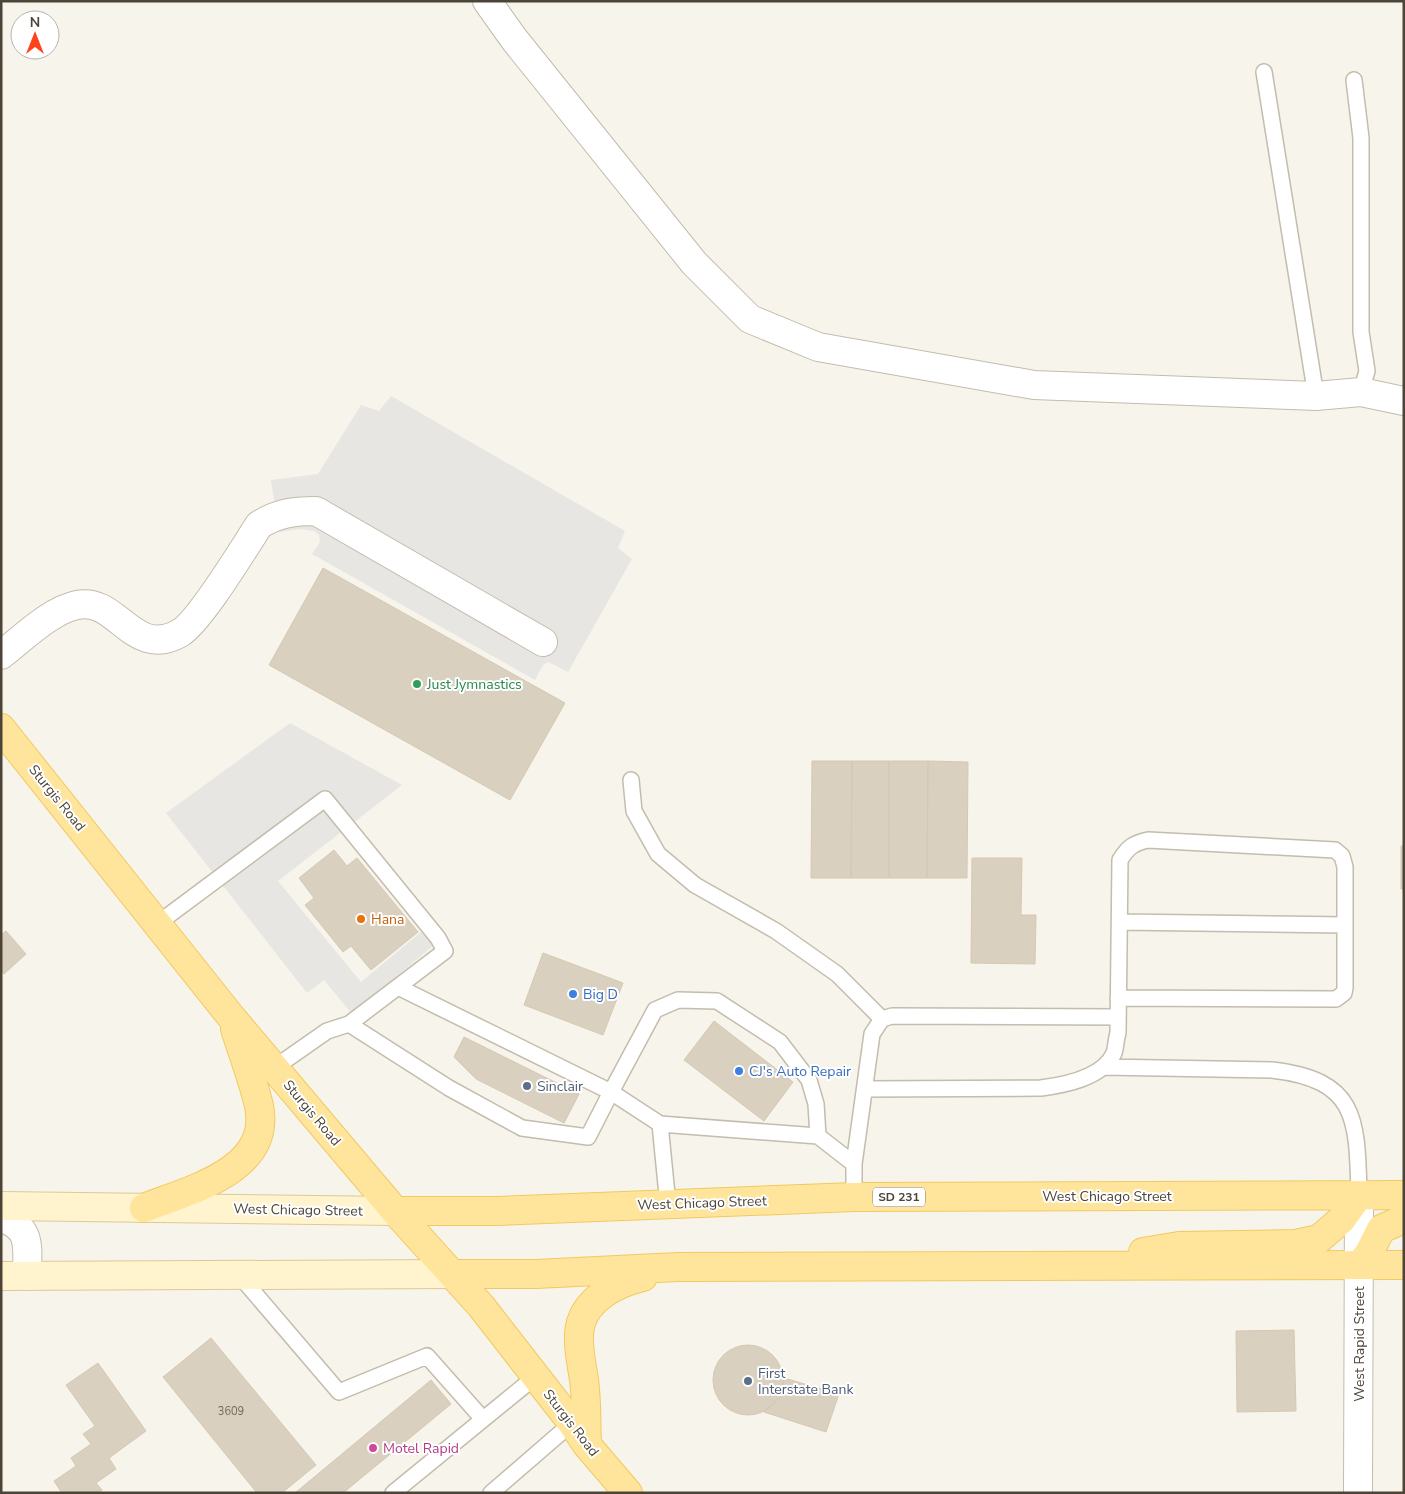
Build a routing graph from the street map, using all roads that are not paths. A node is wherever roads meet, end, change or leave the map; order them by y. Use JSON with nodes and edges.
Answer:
{"nodes":[{"id":1,"x":487,"y":1,"type":"edge"},
{"id":2,"x":1264,"y":72,"type":"dead end"},
{"id":3,"x":1354,"y":80,"type":"dead end"},
{"id":4,"x":1361,"y":392,"type":"junction"},
{"id":5,"x":1316,"y":396,"type":"junction"},
{"id":6,"x":1404,"y":401,"type":"edge"},
{"id":7,"x":543,"y":642,"type":"dead end"},
{"id":8,"x":1,"y":655,"type":"edge"},
{"id":9,"x":1,"y":728,"type":"edge"},
{"id":10,"x":632,"y":780,"type":"dead end"},
{"id":11,"x":1120,"y":922,"type":"junction"},
{"id":12,"x":158,"y":924,"type":"junction"},
{"id":13,"x":1345,"y":925,"type":"junction"},
{"id":14,"x":398,"y":987,"type":"junction"},
{"id":15,"x":1118,"y":998,"type":"junction"},
{"id":16,"x":1118,"y":1017,"type":"junction"},
{"id":17,"x":232,"y":1018,"type":"junction"},
{"id":18,"x":882,"y":1019,"type":"junction"},
{"id":19,"x":349,"y":1024,"type":"junction"},
{"id":20,"x":1103,"y":1067,"type":"junction"},
{"id":21,"x":274,"y":1068,"type":"junction"},
{"id":22,"x":866,"y":1089,"type":"junction"},
{"id":23,"x":611,"y":1092,"type":"junction"},
{"id":24,"x":660,"y":1124,"type":"junction"},
{"id":25,"x":818,"y":1136,"type":"junction"},
{"id":26,"x":854,"y":1164,"type":"junction"},
{"id":27,"x":1359,"y":1195,"type":"junction"},
{"id":28,"x":1404,"y":1195,"type":"edge"},
{"id":29,"x":854,"y":1197,"type":"junction"},
{"id":30,"x":668,"y":1205,"type":"junction"},
{"id":31,"x":1,"y":1206,"type":"edge"},
{"id":32,"x":144,"y":1208,"type":"junction"},
{"id":33,"x":396,"y":1211,"type":"junction"},
{"id":34,"x":1,"y":1218,"type":"edge"},
{"id":35,"x":1404,"y":1218,"type":"edge"},
{"id":36,"x":1073,"y":1265,"type":"junction"},
{"id":37,"x":1360,"y":1265,"type":"junction"},
{"id":38,"x":1404,"y":1265,"type":"edge"},
{"id":39,"x":678,"y":1267,"type":"junction"},
{"id":40,"x":452,"y":1274,"type":"junction"},
{"id":41,"x":239,"y":1275,"type":"junction"},
{"id":42,"x":14,"y":1276,"type":"edge"},
{"id":43,"x":535,"y":1377,"type":"junction"},
{"id":44,"x":482,"y":1418,"type":"junction"},
{"id":45,"x":572,"y":1423,"type":"junction"},
{"id":46,"x":587,"y":1445,"type":"junction"},
{"id":47,"x":393,"y":1493,"type":"edge"},
{"id":48,"x":491,"y":1493,"type":"edge"},
{"id":49,"x":628,"y":1493,"type":"edge"},
{"id":50,"x":1358,"y":1493,"type":"edge"}],
"edges":[{"from":1,"to":5,"type":"street"},
{"from":2,"to":5,"type":"lane"},
{"from":3,"to":4,"type":"lane"},
{"from":4,"to":5,"type":"street"},
{"from":4,"to":6,"type":"street"},
{"from":7,"to":8,"type":"street"},
{"from":9,"to":12,"type":"main road","name":"Sturgis Road"},
{"from":10,"to":18,"type":"lane"},
{"from":11,"to":13,"type":"lane"},
{"from":11,"to":13,"type":"lane"},
{"from":11,"to":15,"type":"lane"},
{"from":12,"to":14,"type":"lane"},
{"from":12,"to":17,"type":"main road","name":"Sturgis Road"},
{"from":13,"to":15,"type":"lane"},
{"from":14,"to":19,"type":"lane"},
{"from":14,"to":23,"type":"lane"},
{"from":15,"to":16,"type":"lane"},
{"from":16,"to":18,"type":"lane"},
{"from":16,"to":20,"type":"lane"},
{"from":17,"to":21,"type":"main road","name":"Sturgis Road"},
{"from":17,"to":32,"type":"main road"},
{"from":18,"to":22,"type":"lane"},
{"from":19,"to":21,"type":"lane"},
{"from":19,"to":23,"type":"lane"},
{"from":20,"to":22,"type":"lane"},
{"from":20,"to":27,"type":"lane"},
{"from":21,"to":33,"type":"main road","name":"Sturgis Road"},
{"from":22,"to":26,"type":"lane"},
{"from":23,"to":24,"type":"lane"},
{"from":23,"to":25,"type":"lane"},
{"from":24,"to":25,"type":"lane"},
{"from":24,"to":30,"type":"lane"},
{"from":25,"to":26,"type":"lane"},
{"from":26,"to":29,"type":"lane"},
{"from":27,"to":28,"type":"main road","name":"West Chicago Street","number":"SD 231"},
{"from":27,"to":29,"type":"main road","name":"West Chicago Street","number":"SD 231"},
{"from":27,"to":36,"type":"main road"},
{"from":27,"to":37,"type":"street","name":"West Rapid Street"},
{"from":29,"to":30,"type":"main road","name":"West Chicago Street","number":"SD 231"},
{"from":30,"to":33,"type":"main road","name":"West Chicago Street","number":"SD 231"},
{"from":31,"to":32,"type":"main road","name":"West Chicago Street"},
{"from":32,"to":33,"type":"main road","name":"West Chicago Street"},
{"from":33,"to":40,"type":"main road","name":"Sturgis Road"},
{"from":34,"to":42,"type":"street"},
{"from":35,"to":37,"type":"main road"},
{"from":36,"to":37,"type":"main road"},
{"from":36,"to":39,"type":"main road"},
{"from":37,"to":38,"type":"main road"},
{"from":37,"to":50,"type":"street","name":"West Rapid Street"},
{"from":39,"to":40,"type":"main road"},
{"from":39,"to":46,"type":"main road"},
{"from":40,"to":41,"type":"main road"},
{"from":40,"to":43,"type":"main road","name":"Sturgis Road"},
{"from":41,"to":42,"type":"main road"},
{"from":41,"to":44,"type":"lane"},
{"from":43,"to":44,"type":"lane"},
{"from":43,"to":45,"type":"main road","name":"Sturgis Road"},
{"from":44,"to":47,"type":"lane"},
{"from":45,"to":46,"type":"main road","name":"Sturgis Road"},
{"from":45,"to":48,"type":"lane"},
{"from":46,"to":49,"type":"main road","name":"Sturgis Road"}]}
